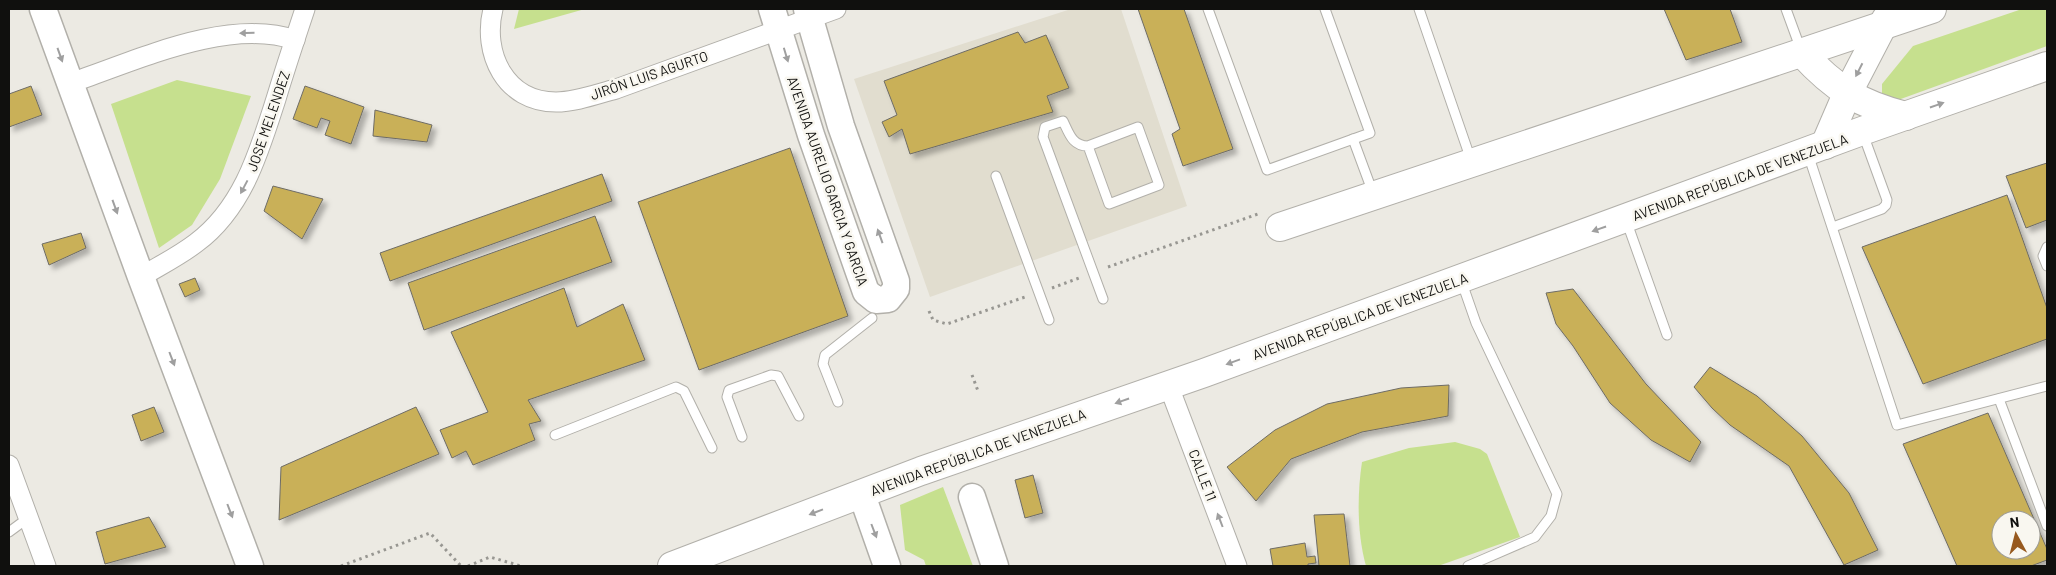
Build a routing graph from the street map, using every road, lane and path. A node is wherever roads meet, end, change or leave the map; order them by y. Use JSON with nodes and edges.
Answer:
{"nodes":[{"id":1,"x":43,"y":9,"type":"edge"},
{"id":2,"x":306,"y":9,"type":"edge"},
{"id":3,"x":493,"y":9,"type":"edge"},
{"id":4,"x":836,"y":9,"type":"edge"},
{"id":5,"x":1208,"y":9,"type":"edge"},
{"id":6,"x":1325,"y":9,"type":"edge"},
{"id":7,"x":1419,"y":9,"type":"edge"},
{"id":8,"x":1786,"y":9,"type":"edge"},
{"id":9,"x":1932,"y":9,"type":"edge"},
{"id":10,"x":808,"y":14,"type":"edge"},
{"id":11,"x":1887,"y":18,"type":"edge"},
{"id":12,"x":775,"y":19,"type":"edge"},
{"id":13,"x":294,"y":40,"type":"junction"},
{"id":14,"x":1802,"y":53,"type":"junction"},
{"id":15,"x":2047,"y":66,"type":"edge"},
{"id":16,"x":70,"y":83,"type":"junction"},
{"id":17,"x":1847,"y":94,"type":"junction"},
{"id":18,"x":1906,"y":116,"type":"junction"},
{"id":19,"x":1862,"y":131,"type":"junction"},
{"id":20,"x":1354,"y":138,"type":"junction"},
{"id":21,"x":1088,"y":146,"type":"junction"},
{"id":22,"x":1816,"y":148,"type":"junction"},
{"id":23,"x":1472,"y":163,"type":"junction"},
{"id":24,"x":996,"y":176,"type":"dead end"},
{"id":25,"x":1374,"y":195,"type":"junction"},
{"id":26,"x":1626,"y":219,"type":"junction"},
{"id":27,"x":1272,"y":220,"type":"joint"},
{"id":28,"x":1833,"y":227,"type":"junction"},
{"id":29,"x":2047,"y":247,"type":"edge"},
{"id":30,"x":2047,"y":266,"type":"edge"},
{"id":31,"x":1092,"y":273,"type":"junction"},
{"id":32,"x":141,"y":277,"type":"junction"},
{"id":33,"x":1460,"y":280,"type":"junction"},
{"id":34,"x":1039,"y":292,"type":"junction"},
{"id":35,"x":1102,"y":299,"type":"dead end"},
{"id":36,"x":929,"y":311,"type":"dead end"},
{"id":37,"x":872,"y":318,"type":"dead end"},
{"id":38,"x":1049,"y":320,"type":"dead end"},
{"id":39,"x":1667,"y":335,"type":"dead end"},
{"id":40,"x":972,"y":375,"type":"dead end"},
{"id":41,"x":1168,"y":384,"type":"junction"},
{"id":42,"x":2047,"y":386,"type":"edge"},
{"id":43,"x":978,"y":391,"type":"dead end"},
{"id":44,"x":1999,"y":399,"type":"junction"},
{"id":45,"x":838,"y":402,"type":"dead end"},
{"id":46,"x":800,"y":416,"type":"dead end"},
{"id":47,"x":555,"y":435,"type":"dead end"},
{"id":48,"x":742,"y":437,"type":"dead end"},
{"id":49,"x":712,"y":448,"type":"dead end"},
{"id":50,"x":9,"y":465,"type":"edge"},
{"id":51,"x":862,"y":495,"type":"junction"},
{"id":52,"x":972,"y":496,"type":"dead end"},
{"id":53,"x":28,"y":518,"type":"junction"},
{"id":54,"x":2047,"y":526,"type":"edge"},
{"id":55,"x":9,"y":532,"type":"edge"},
{"id":56,"x":46,"y":566,"type":"edge"},
{"id":57,"x":250,"y":566,"type":"edge"},
{"id":58,"x":341,"y":566,"type":"edge"},
{"id":59,"x":461,"y":566,"type":"edge"},
{"id":60,"x":468,"y":566,"type":"edge"},
{"id":61,"x":521,"y":566,"type":"edge"},
{"id":62,"x":672,"y":566,"type":"edge"},
{"id":63,"x":887,"y":566,"type":"edge"},
{"id":64,"x":995,"y":566,"type":"edge"},
{"id":65,"x":1237,"y":566,"type":"edge"},
{"id":66,"x":1468,"y":566,"type":"edge"}],
"edges":[{"from":1,"to":16,"type":"main road","one_way":true},
{"from":2,"to":13,"type":"street","name":"JOSE MELENDEZ"},
{"from":3,"to":12,"type":"street","name":"JIRÓN LUIS AGURTO"},
{"from":4,"to":10,"type":"street","name":"JIRÓN LUIS AGURTO"},
{"from":5,"to":20,"type":"lane"},
{"from":6,"to":20,"type":"lane"},
{"from":7,"to":23,"type":"lane"},
{"from":8,"to":14,"type":"lane"},
{"from":9,"to":11,"type":"main road"},
{"from":10,"to":12,"type":"street","name":"JIRÓN LUIS AGURTO"},
{"from":12,"to":10,"type":"main road","name":"AVENIDA AURELIO GARCIA Y GARCIA","one_way":true},
{"from":11,"to":14,"type":"main road"},
{"from":11,"to":17,"type":"main road","one_way":true},
{"from":13,"to":16,"type":"street","one_way":true},
{"from":13,"to":32,"type":"street","name":"JOSE MELENDEZ","one_way":true},
{"from":14,"to":17,"type":"main road"},
{"from":14,"to":23,"type":"main road"},
{"from":18,"to":15,"type":"main road","name":"AVENIDA REPÚBLICA DE VENEZUELA","one_way":true},
{"from":16,"to":32,"type":"main road","one_way":true},
{"from":17,"to":18,"type":"main road"},
{"from":17,"to":22,"type":"main road"},
{"from":18,"to":19,"type":"main road","name":"AVENIDA REPÚBLICA DE VENEZUELA"},
{"from":19,"to":22,"type":"main road","name":"AVENIDA REPÚBLICA DE VENEZUELA"},
{"from":19,"to":28,"type":"lane"},
{"from":20,"to":25,"type":"lane"},
{"from":21,"to":21,"type":"lane"},
{"from":21,"to":31,"type":"lane"},
{"from":22,"to":26,"type":"main road","name":"AVENIDA REPÚBLICA DE VENEZUELA"},
{"from":22,"to":28,"type":"lane"},
{"from":23,"to":25,"type":"main road"},
{"from":24,"to":34,"type":"lane"},
{"from":25,"to":27,"type":"main road"},
{"from":26,"to":33,"type":"main road","name":"AVENIDA REPÚBLICA DE VENEZUELA","one_way":true},
{"from":26,"to":39,"type":"lane"},
{"from":27,"to":31,"type":"path"},
{"from":28,"to":44,"type":"lane"},
{"from":29,"to":30,"type":"lane"},
{"from":31,"to":34,"type":"path"},
{"from":31,"to":35,"type":"lane"},
{"from":32,"to":57,"type":"main road","one_way":true},
{"from":33,"to":41,"type":"main road","name":"AVENIDA REPÚBLICA DE VENEZUELA","one_way":true},
{"from":33,"to":66,"type":"lane"},
{"from":34,"to":36,"type":"path"},
{"from":34,"to":38,"type":"lane"},
{"from":37,"to":45,"type":"lane"},
{"from":40,"to":43,"type":"path"},
{"from":41,"to":51,"type":"main road","name":"AVENIDA REPÚBLICA DE VENEZUELA","one_way":true},
{"from":65,"to":41,"type":"street","name":"CALLE 11","one_way":true},
{"from":42,"to":44,"type":"lane"},
{"from":44,"to":54,"type":"lane"},
{"from":46,"to":48,"type":"lane"},
{"from":47,"to":49,"type":"lane"},
{"from":50,"to":53,"type":"street"},
{"from":51,"to":62,"type":"main road","name":"AVENIDA REPÚBLICA DE VENEZUELA","one_way":true},
{"from":51,"to":63,"type":"main road","one_way":true},
{"from":52,"to":64,"type":"main road"},
{"from":53,"to":55,"type":"lane"},
{"from":53,"to":56,"type":"street"},
{"from":58,"to":59,"type":"path"},
{"from":60,"to":61,"type":"path"}]}
